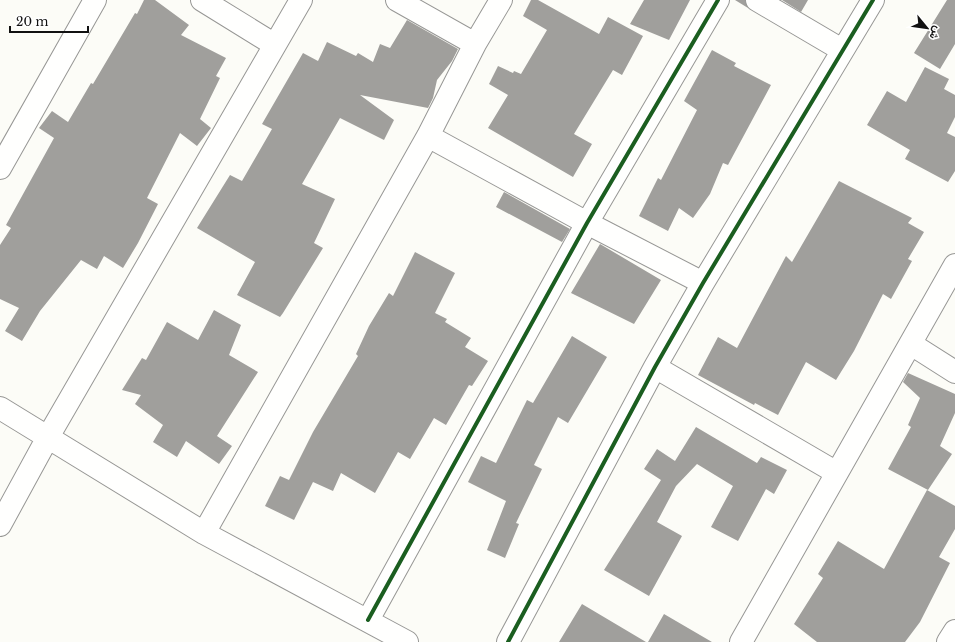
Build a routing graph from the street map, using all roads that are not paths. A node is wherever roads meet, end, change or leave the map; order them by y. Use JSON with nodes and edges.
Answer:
{"nodes":[{"id":1,"x":95,"y":0,"type":"edge"},
{"id":2,"x":202,"y":0,"type":"edge"},
{"id":3,"x":301,"y":0,"type":"edge"},
{"id":4,"x":397,"y":0,"type":"edge"},
{"id":5,"x":501,"y":0,"type":"edge"},
{"id":6,"x":718,"y":0,"type":"edge"},
{"id":7,"x":757,"y":0,"type":"edge"},
{"id":8,"x":873,"y":0,"type":"edge"},
{"id":9,"x":475,"y":44,"type":"junction"},
{"id":10,"x":275,"y":45,"type":"junction"},
{"id":11,"x":842,"y":50,"type":"junction"},
{"id":12,"x":428,"y":136,"type":"junction"},
{"id":13,"x":0,"y":168,"type":"edge"},
{"id":14,"x":587,"y":223,"type":"junction"},
{"id":15,"x":955,"y":265,"type":"edge"},
{"id":16,"x":703,"y":282,"type":"junction"},
{"id":17,"x":911,"y":344,"type":"junction"},
{"id":18,"x":655,"y":366,"type":"junction"},
{"id":19,"x":955,"y":372,"type":"edge"},
{"id":20,"x":0,"y":408,"type":"edge"},
{"id":21,"x":48,"y":438,"type":"junction"},
{"id":22,"x":837,"y":473,"type":"junction"},
{"id":23,"x":0,"y":525,"type":"edge"},
{"id":24,"x":204,"y":533,"type":"junction"},
{"id":25,"x":368,"y":620,"type":"junction"},
{"id":26,"x":955,"y":631,"type":"edge"},
{"id":27,"x":407,"y":642,"type":"edge"},
{"id":28,"x":508,"y":642,"type":"edge"},
{"id":29,"x":742,"y":642,"type":"edge"},
{"id":30,"x":948,"y":642,"type":"edge"}],
"edges":[{"from":1,"to":13,"type":"street"},
{"from":2,"to":10,"type":"street"},
{"from":3,"to":10,"type":"street"},
{"from":4,"to":9,"type":"street"},
{"from":5,"to":9,"type":"street"},
{"from":6,"to":14,"type":"street"},
{"from":7,"to":11,"type":"street"},
{"from":8,"to":11,"type":"street"},
{"from":9,"to":12,"type":"street"},
{"from":10,"to":21,"type":"street"},
{"from":11,"to":16,"type":"street"},
{"from":12,"to":14,"type":"street"},
{"from":12,"to":24,"type":"street"},
{"from":14,"to":16,"type":"street"},
{"from":14,"to":25,"type":"street"},
{"from":15,"to":17,"type":"street"},
{"from":16,"to":18,"type":"street"},
{"from":17,"to":19,"type":"street"},
{"from":17,"to":22,"type":"street"},
{"from":18,"to":22,"type":"street"},
{"from":18,"to":28,"type":"street"},
{"from":20,"to":21,"type":"street"},
{"from":21,"to":23,"type":"street"},
{"from":21,"to":24,"type":"street"},
{"from":22,"to":29,"type":"street"},
{"from":24,"to":25,"type":"street"},
{"from":25,"to":27,"type":"street"},
{"from":26,"to":30,"type":"street"}]}
